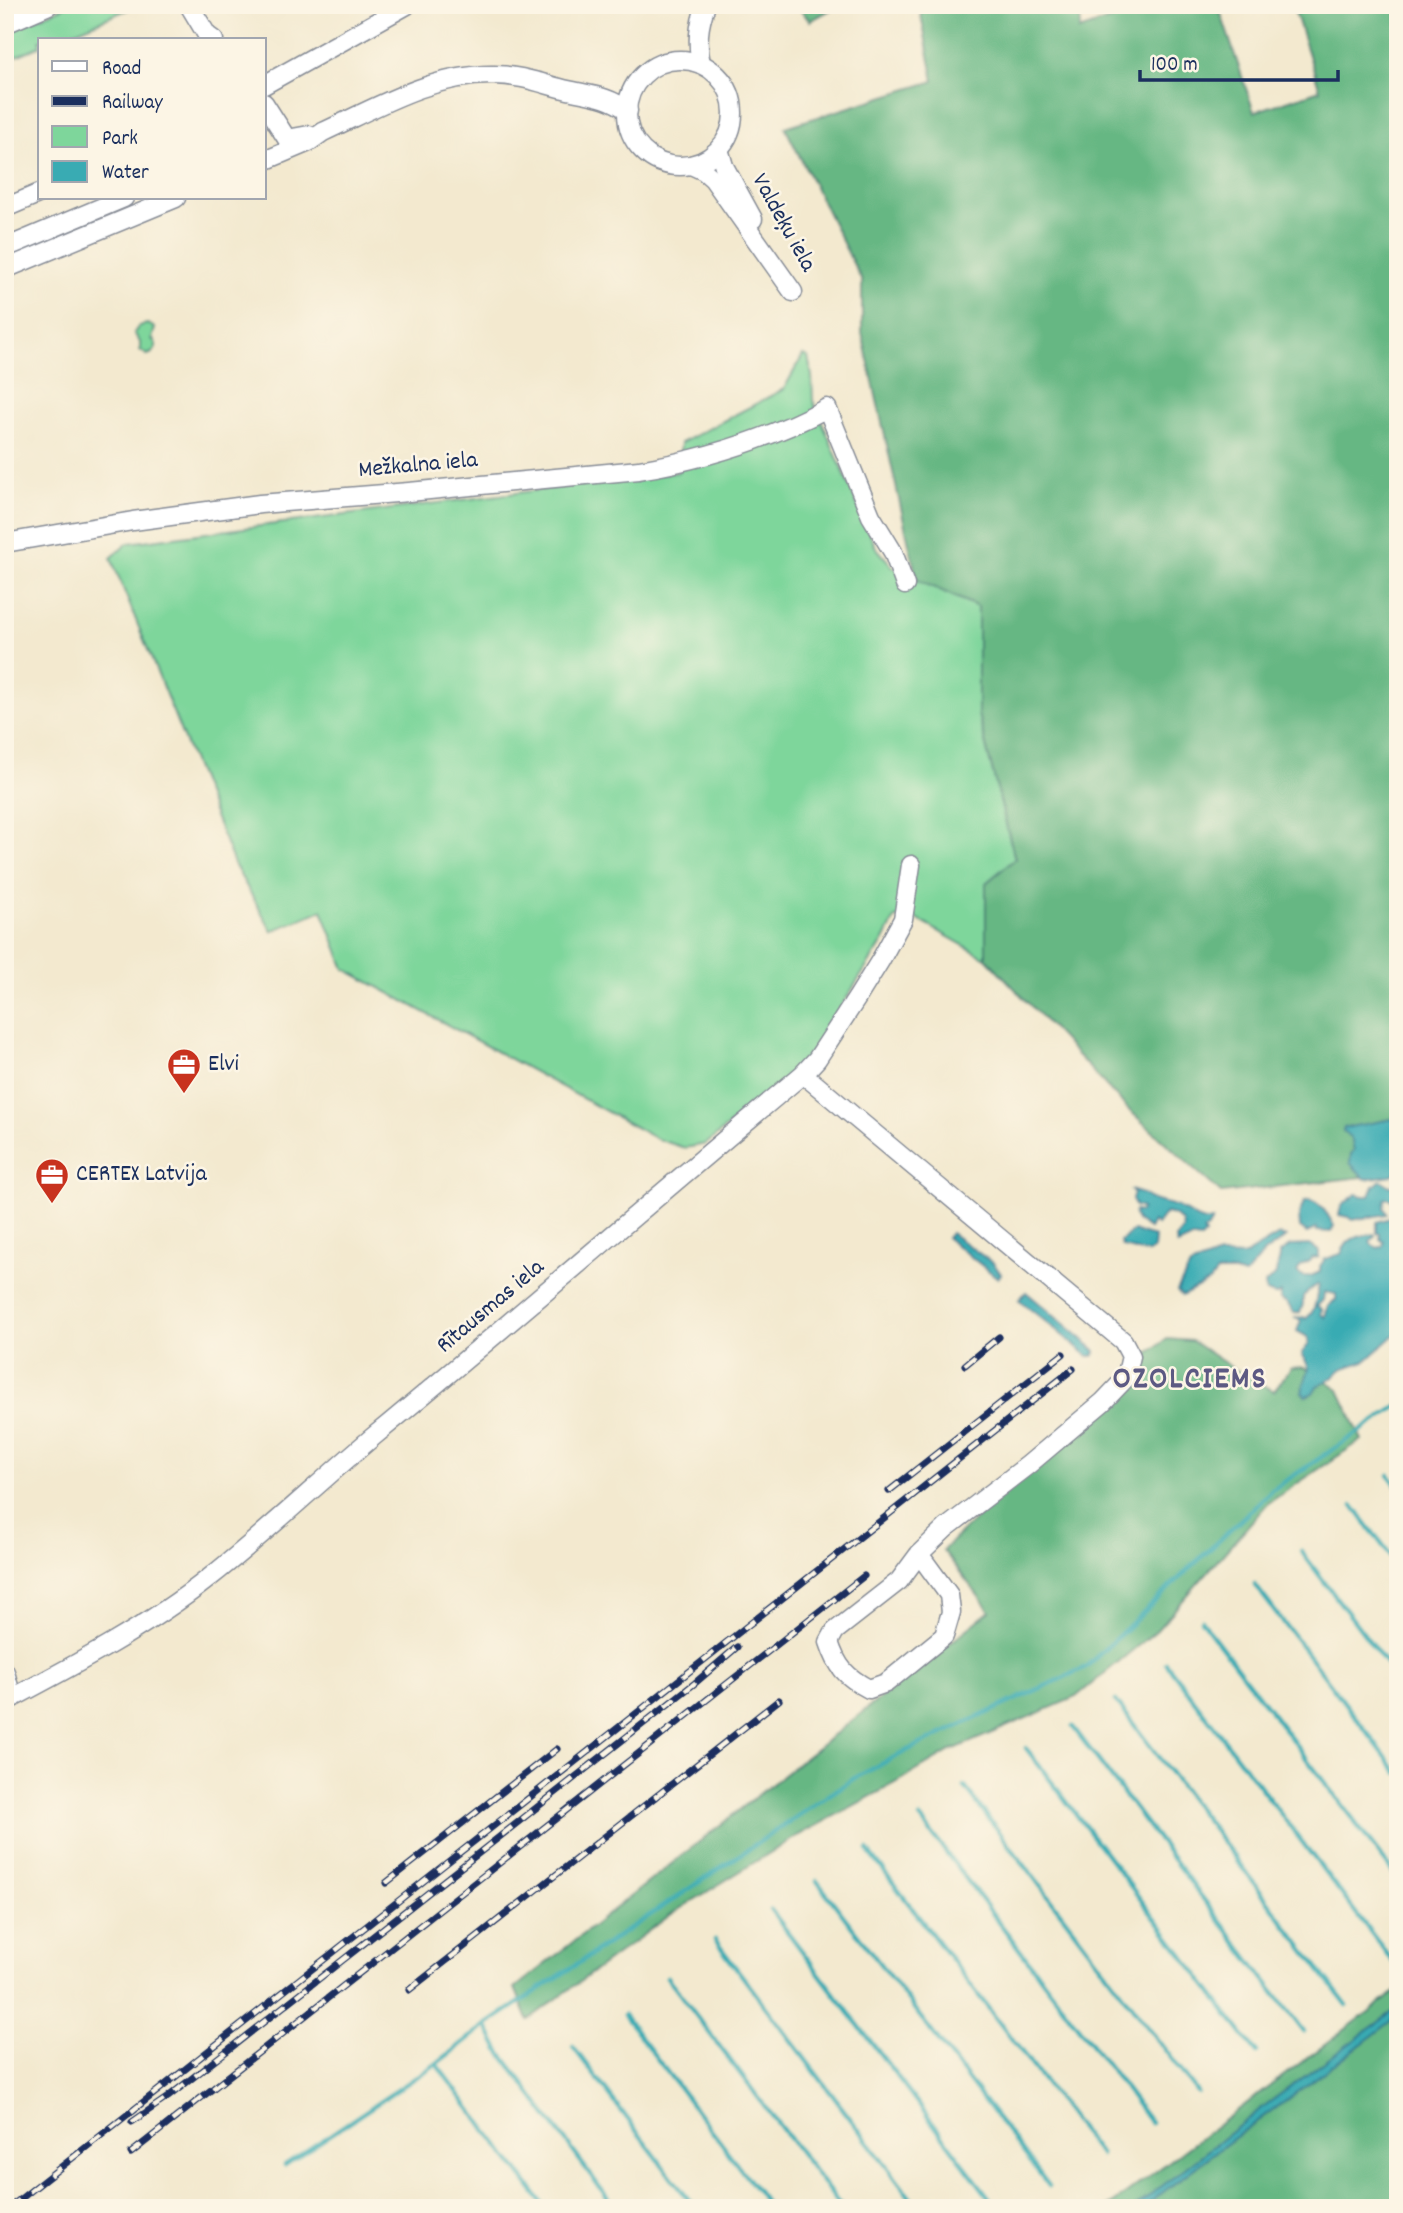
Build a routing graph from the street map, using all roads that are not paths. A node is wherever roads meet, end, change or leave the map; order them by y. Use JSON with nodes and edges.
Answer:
{"nodes":[{"id":1,"x":49,"y":5,"type":"edge"},
{"id":2,"x":188,"y":5,"type":"edge"},
{"id":3,"x":407,"y":5,"type":"edge"},
{"id":4,"x":706,"y":5,"type":"edge"},
{"id":5,"x":5,"y":24,"type":"edge"},
{"id":6,"x":211,"y":38,"type":"edge"},
{"id":7,"x":701,"y":64,"type":"junction"},
{"id":8,"x":266,"y":84,"type":"edge"},
{"id":9,"x":266,"y":106,"type":"edge"},
{"id":10,"x":628,"y":111,"type":"junction"},
{"id":11,"x":323,"y":132,"type":"junction"},
{"id":12,"x":719,"y":149,"type":"junction"},
{"id":13,"x":266,"y":160,"type":"edge"},
{"id":14,"x":691,"y":165,"type":"junction"},
{"id":15,"x":38,"y":194,"type":"edge"},
{"id":16,"x":119,"y":200,"type":"edge"},
{"id":17,"x":171,"y":200,"type":"edge"},
{"id":18,"x":5,"y":208,"type":"edge"},
{"id":19,"x":5,"y":248,"type":"edge"},
{"id":20,"x":5,"y":269,"type":"edge"},
{"id":21,"x":5,"y":543,"type":"edge"},
{"id":22,"x":905,"y":585,"type":"dead end"},
{"id":23,"x":911,"y":865,"type":"dead end"},
{"id":24,"x":803,"y":1074,"type":"junction"},
{"id":25,"x":919,"y":1554,"type":"junction"},
{"id":26,"x":5,"y":1672,"type":"edge"},
{"id":27,"x":9,"y":1700,"type":"edge"}],
"edges":[{"from":1,"to":5,"type":"street"},
{"from":2,"to":6,"type":"street"},
{"from":3,"to":8,"type":"street"},
{"from":4,"to":7,"type":"street"},
{"from":7,"to":10,"type":"street"},
{"from":7,"to":12,"type":"street"},
{"from":9,"to":11,"type":"street"},
{"from":10,"to":11,"type":"street"},
{"from":10,"to":14,"type":"street","name":"Valdeķu iela"},
{"from":11,"to":13,"type":"street"},
{"from":12,"to":14,"type":"street"},
{"from":12,"to":14,"type":"street","name":"Valdeķu iela"},
{"from":15,"to":18,"type":"street"},
{"from":16,"to":19,"type":"street"},
{"from":17,"to":20,"type":"street"},
{"from":21,"to":22,"type":"street","name":"Mežkalna iela"},
{"from":23,"to":24,"type":"street","name":"Rītausmas iela"},
{"from":24,"to":25,"type":"street"},
{"from":24,"to":27,"type":"street","name":"Rītausmas iela"},
{"from":25,"to":25,"type":"street"},
{"from":26,"to":27,"type":"street"}]}
